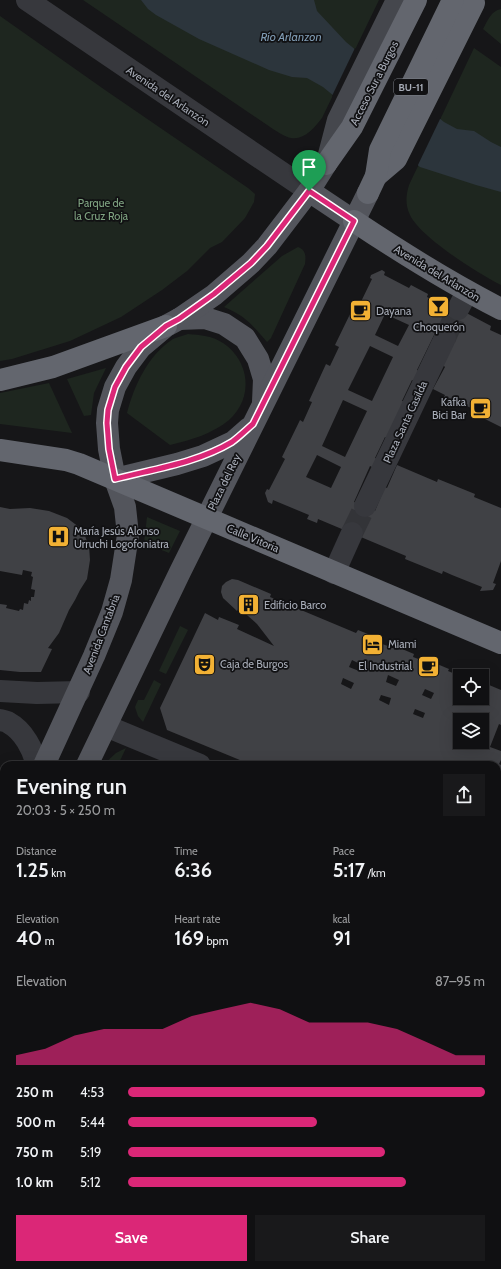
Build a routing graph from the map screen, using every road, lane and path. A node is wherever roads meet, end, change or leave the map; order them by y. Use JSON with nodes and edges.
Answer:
{"nodes":[{"id":1,"x":27,"y":0,"type":"edge"},
{"id":2,"x":397,"y":0,"type":"edge"},
{"id":3,"x":416,"y":0,"type":"edge"},
{"id":4,"x":468,"y":1,"type":"edge"},
{"id":5,"x":326,"y":164,"type":"junction"},
{"id":6,"x":372,"y":184,"type":"joint"},
{"id":7,"x":309,"y":191,"type":"junction"},
{"id":8,"x":354,"y":221,"type":"junction"},
{"id":9,"x":501,"y":309,"type":"edge"},
{"id":10,"x":172,"y":322,"type":"junction"},
{"id":11,"x":445,"y":338,"type":"tunnel mouth"},
{"id":12,"x":0,"y":380,"type":"edge"},
{"id":13,"x":258,"y":415,"type":"junction"},
{"id":14,"x":0,"y":450,"type":"edge"},
{"id":15,"x":115,"y":479,"type":"junction"},
{"id":16,"x":365,"y":506,"type":"tunnel mouth"},
{"id":17,"x":206,"y":518,"type":"junction"},
{"id":18,"x":352,"y":533,"type":"tunnel mouth"},
{"id":19,"x":334,"y":573,"type":"junction"},
{"id":20,"x":501,"y":643,"type":"edge"},
{"id":21,"x":0,"y":691,"type":"edge"},
{"id":22,"x":79,"y":692,"type":"junction"},
{"id":23,"x":0,"y":720,"type":"edge"},
{"id":24,"x":106,"y":726,"type":"junction"},
{"id":25,"x":36,"y":761,"type":"edge"},
{"id":26,"x":46,"y":761,"type":"edge"},
{"id":27,"x":89,"y":761,"type":"edge"},
{"id":28,"x":190,"y":761,"type":"edge"}],
"edges":[{"from":1,"to":7,"type":"street","name":"Avenida del Arlanzón"},
{"from":2,"to":5,"type":"main road"},
{"from":3,"to":5,"type":"highway","name":"Acceso Sur a Burgos","number":"BU-11"},
{"from":4,"to":6,"type":"highway"},
{"from":5,"to":7,"type":"main road"},
{"from":6,"to":8,"type":"main road","name":"Plaza del Rey"},
{"from":7,"to":8,"type":"main road"},
{"from":7,"to":10,"type":"main road"},
{"from":8,"to":9,"type":"highway","name":"Avenida del Arlanzón"},
{"from":8,"to":13,"type":"main road","name":"Plaza del Rey"},
{"from":10,"to":12,"type":"highway"},
{"from":10,"to":13,"type":"main road","name":"Plaza del Rey"},
{"from":10,"to":15,"type":"main road","name":"Avenida Cantabria"},
{"from":11,"to":16,"type":"street","name":"Plaza Santa Casilda"},
{"from":13,"to":15,"type":"main road","name":"Plaza del Rey"},
{"from":13,"to":17,"type":"main road","name":"Plaza del Rey"},
{"from":14,"to":15,"type":"highway","name":"Calle Vitoria"},
{"from":15,"to":17,"type":"highway","name":"Calle Vitoria"},
{"from":15,"to":22,"type":"main road","name":"Avenida Cantabria"},
{"from":17,"to":19,"type":"highway","name":"Calle Vitoria"},
{"from":17,"to":24,"type":"main road"},
{"from":18,"to":19,"type":"street"},
{"from":19,"to":20,"type":"highway","name":"Calle Vitoria"},
{"from":21,"to":22,"type":"street"},
{"from":22,"to":26,"type":"main road","name":"Avenida Cantabria"},
{"from":23,"to":25,"type":"street"},
{"from":24,"to":27,"type":"main road"},
{"from":24,"to":28,"type":"street"}]}
